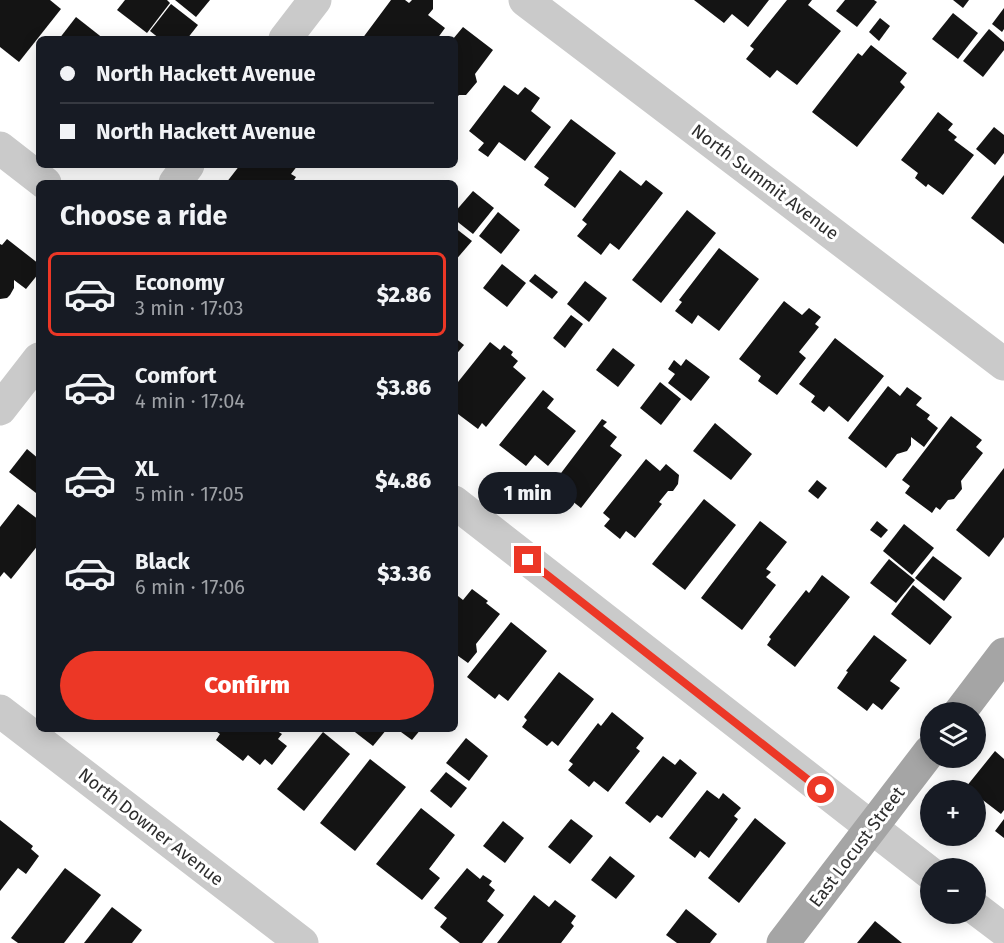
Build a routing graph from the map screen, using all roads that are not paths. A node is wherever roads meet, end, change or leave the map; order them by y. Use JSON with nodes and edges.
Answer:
{"nodes":[{"id":1,"x":315,"y":0,"type":"edge"},
{"id":2,"x":525,"y":0,"type":"edge"},
{"id":3,"x":287,"y":36,"type":"edge"},
{"id":4,"x":0,"y":148,"type":"edge"},
{"id":5,"x":41,"y":180,"type":"edge"},
{"id":6,"x":36,"y":363,"type":"edge"},
{"id":7,"x":1004,"y":364,"type":"edge"},
{"id":8,"x":0,"y":409,"type":"edge"},
{"id":9,"x":458,"y":505,"type":"edge"},
{"id":10,"x":1004,"y":654,"type":"edge"},
{"id":11,"x":968,"y":702,"type":"edge"},
{"id":12,"x":0,"y":711,"type":"edge"},
{"id":13,"x":920,"y":764,"type":"edge"},
{"id":14,"x":871,"y":828,"type":"junction"},
{"id":15,"x":920,"y":865,"type":"edge"},
{"id":16,"x":986,"y":916,"type":"edge"},
{"id":17,"x":1004,"y":930,"type":"edge"},
{"id":18,"x":302,"y":943,"type":"edge"},
{"id":19,"x":783,"y":943,"type":"edge"}],
"edges":[{"from":1,"to":3,"type":"street"},
{"from":2,"to":7,"type":"street","name":"North Summit Avenue"},
{"from":4,"to":5,"type":"street"},
{"from":6,"to":8,"type":"street"},
{"from":9,"to":14,"type":"street"},
{"from":10,"to":11,"type":"main road"},
{"from":12,"to":18,"type":"street","name":"North Downer Avenue"},
{"from":13,"to":14,"type":"main road","name":"East Locust Street"},
{"from":14,"to":15,"type":"street"},
{"from":14,"to":19,"type":"main road","name":"East Locust Street"},
{"from":16,"to":17,"type":"street"}]}
